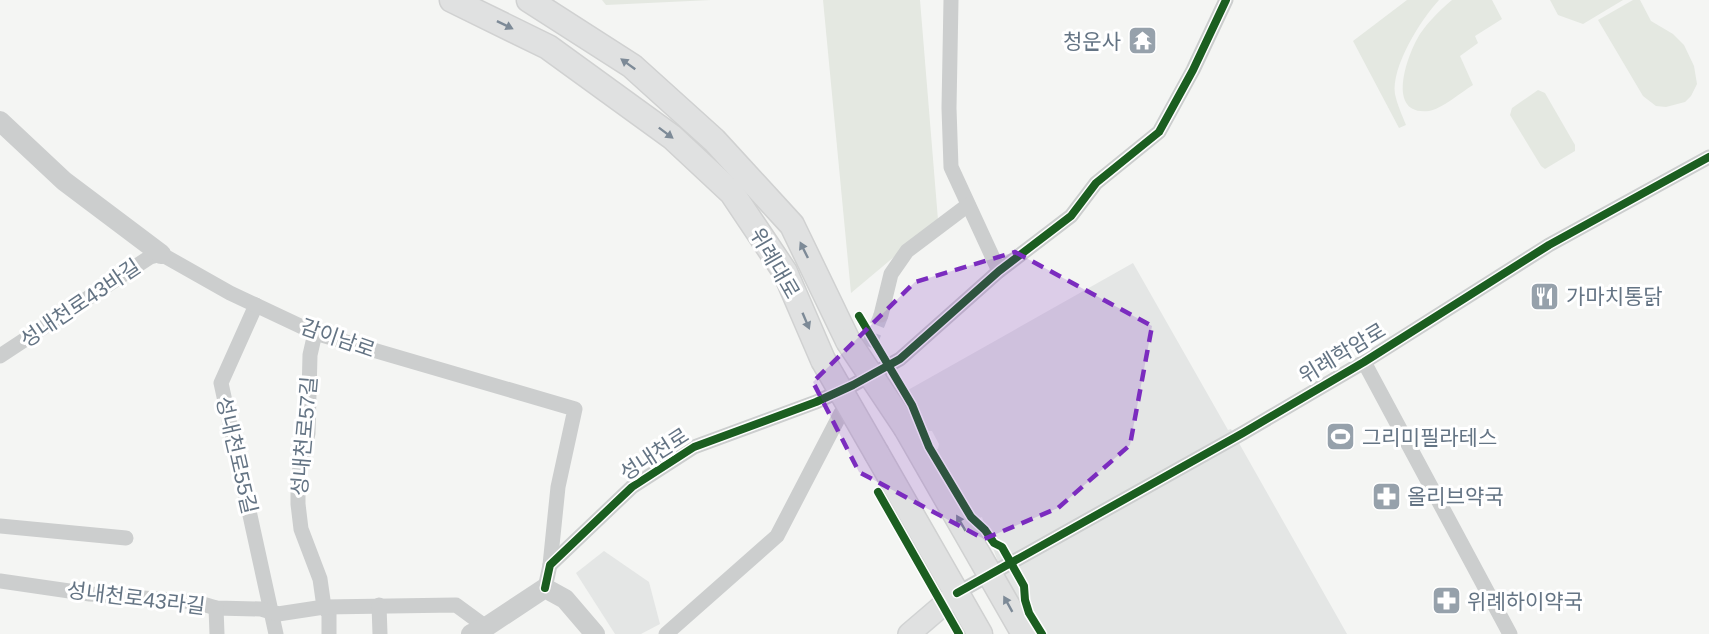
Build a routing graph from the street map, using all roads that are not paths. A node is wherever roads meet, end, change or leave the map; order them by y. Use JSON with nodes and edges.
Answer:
{"nodes":[{"id":1,"x":452,"y":0,"type":"edge"},
{"id":2,"x":529,"y":0,"type":"edge"},
{"id":3,"x":951,"y":0,"type":"edge"},
{"id":4,"x":1226,"y":0,"type":"edge"},
{"id":5,"x":0,"y":122,"type":"edge"},
{"id":6,"x":1709,"y":157,"type":"edge"},
{"id":7,"x":968,"y":205,"type":"junction"},
{"id":8,"x":161,"y":254,"type":"junction"},
{"id":9,"x":999,"y":270,"type":"junction"},
{"id":10,"x":256,"y":306,"type":"junction"},
{"id":11,"x":881,"y":315,"type":"tunnel mouth"},
{"id":12,"x":315,"y":333,"type":"junction"},
{"id":13,"x":0,"y":356,"type":"edge"},
{"id":14,"x":1364,"y":362,"type":"junction"},
{"id":15,"x":841,"y":413,"type":"dead end"},
{"id":16,"x":0,"y":526,"type":"edge"},
{"id":17,"x":126,"y":538,"type":"dead end"},
{"id":18,"x":550,"y":565,"type":"junction"},
{"id":19,"x":991,"y":574,"type":"junction"},
{"id":20,"x":0,"y":581,"type":"edge"},
{"id":21,"x":545,"y":588,"type":"junction"},
{"id":22,"x":957,"y":593,"type":"junction"},
{"id":23,"x":379,"y":605,"type":"junction"},
{"id":24,"x":324,"y":607,"type":"junction"},
{"id":25,"x":216,"y":608,"type":"junction"},
{"id":26,"x":271,"y":611,"type":"junction"},
{"id":27,"x":479,"y":631,"type":"edge"},
{"id":28,"x":217,"y":634,"type":"edge"},
{"id":29,"x":276,"y":634,"type":"edge"},
{"id":30,"x":329,"y":634,"type":"edge"},
{"id":31,"x":380,"y":634,"type":"edge"},
{"id":32,"x":595,"y":634,"type":"edge"},
{"id":33,"x":666,"y":634,"type":"edge"},
{"id":34,"x":909,"y":634,"type":"edge"},
{"id":35,"x":980,"y":634,"type":"edge"},
{"id":36,"x":1024,"y":634,"type":"edge"},
{"id":37,"x":1510,"y":634,"type":"edge"}],
"edges":[{"from":1,"to":22,"type":"main road","name":"위례대로","one_way":true,"bridge":true},
{"from":19,"to":2,"type":"main road","name":"위례대로","one_way":true,"bridge":true},
{"from":3,"to":7,"type":"street"},
{"from":4,"to":9,"type":"street","name":"성내천로"},
{"from":5,"to":8,"type":"street","name":"감이남로"},
{"from":6,"to":14,"type":"street","name":"위례학암로"},
{"from":7,"to":9,"type":"street"},
{"from":7,"to":11,"type":"street"},
{"from":8,"to":10,"type":"street","name":"감이남로"},
{"from":8,"to":13,"type":"street","name":"성내천로43바길"},
{"from":9,"to":18,"type":"street","name":"성내천로"},
{"from":10,"to":12,"type":"street","name":"감이남로"},
{"from":10,"to":26,"type":"street","name":"성내천로55길"},
{"from":12,"to":18,"type":"street","name":"감이남로"},
{"from":12,"to":24,"type":"street","name":"성내천로57길"},
{"from":14,"to":19,"type":"street","name":"위례학암로"},
{"from":14,"to":37,"type":"street"},
{"from":15,"to":33,"type":"street"},
{"from":16,"to":17,"type":"street"},
{"from":18,"to":21,"type":"street"},
{"from":19,"to":22,"type":"street","name":"위례학암로"},
{"from":36,"to":19,"type":"main road","name":"위례대로","one_way":true},
{"from":20,"to":25,"type":"street","name":"성내천로43라길"},
{"from":21,"to":27,"type":"street"},
{"from":21,"to":32,"type":"street"},
{"from":22,"to":34,"type":"main road"},
{"from":22,"to":35,"type":"main road","name":"위례대로"},
{"from":23,"to":24,"type":"street"},
{"from":23,"to":27,"type":"street"},
{"from":23,"to":31,"type":"street"},
{"from":24,"to":26,"type":"street"},
{"from":24,"to":30,"type":"street","name":"성내천로57길"},
{"from":25,"to":26,"type":"street","name":"성내천로43라길"},
{"from":25,"to":28,"type":"street"},
{"from":26,"to":29,"type":"street","name":"성내천로55길"}]}
